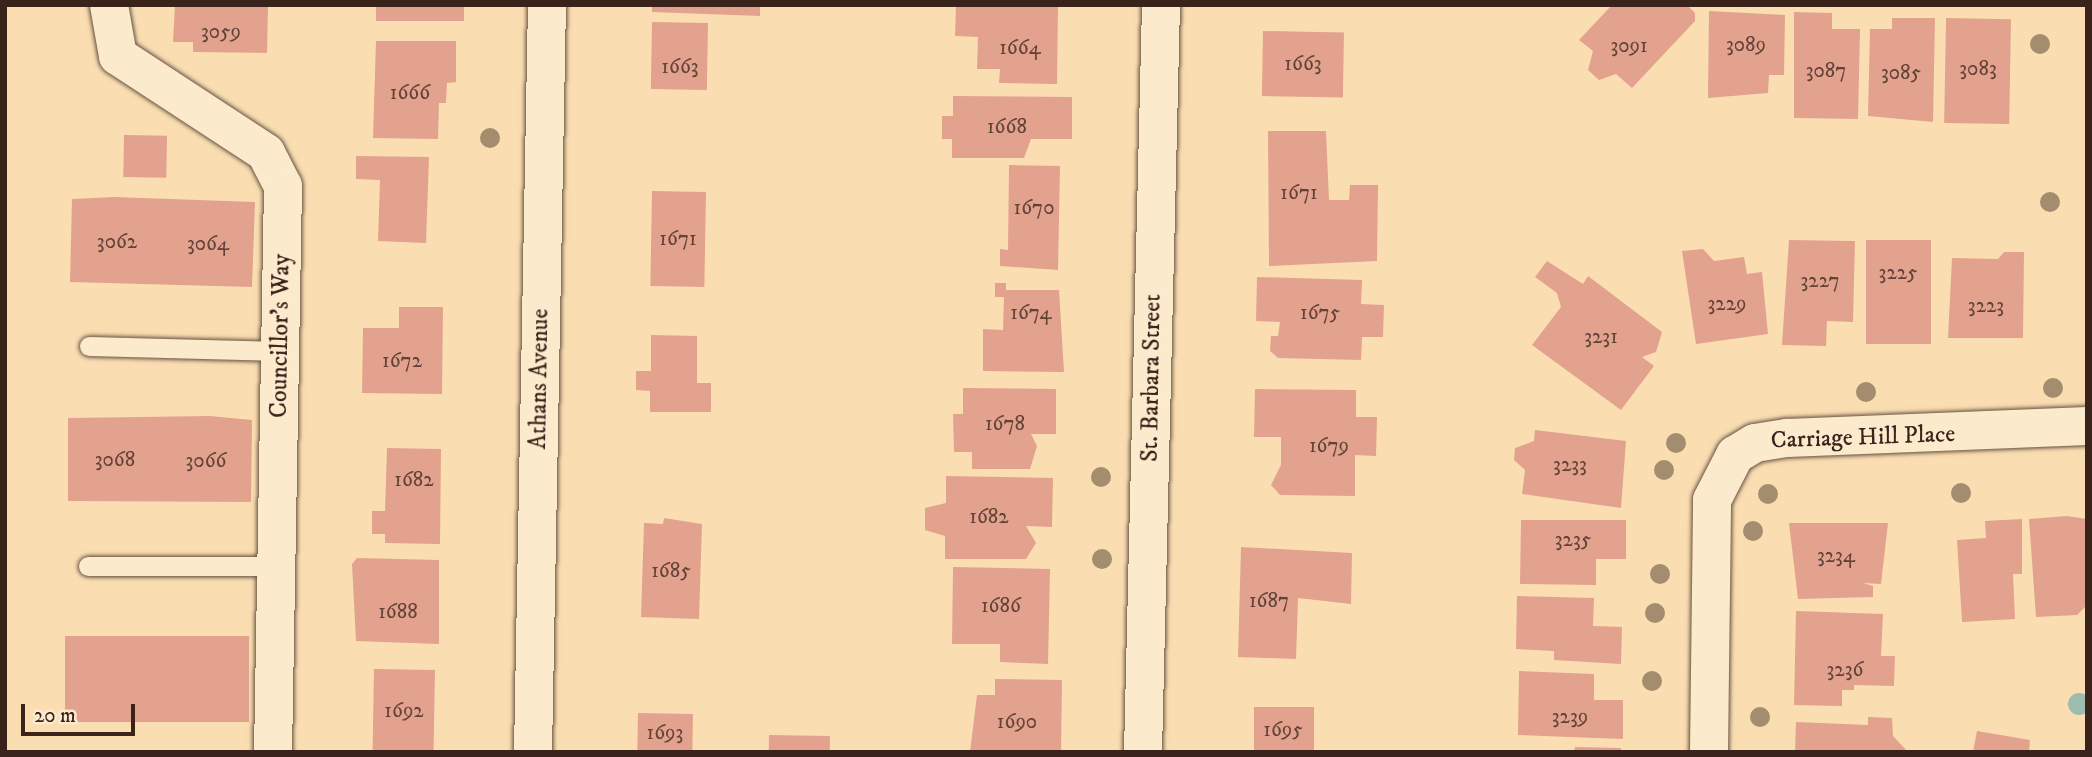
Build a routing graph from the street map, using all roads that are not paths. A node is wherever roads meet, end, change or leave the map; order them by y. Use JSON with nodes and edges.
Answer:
{"nodes":[{"id":1,"x":109,"y":5,"type":"edge"},
{"id":2,"x":547,"y":5,"type":"edge"},
{"id":3,"x":1161,"y":5,"type":"edge"},
{"id":4,"x":89,"y":346,"type":"dead end"},
{"id":5,"x":281,"y":351,"type":"junction"},
{"id":6,"x":2087,"y":426,"type":"edge"},
{"id":7,"x":88,"y":566,"type":"dead end"},
{"id":8,"x":275,"y":566,"type":"junction"},
{"id":9,"x":273,"y":752,"type":"edge"},
{"id":10,"x":533,"y":752,"type":"edge"},
{"id":11,"x":1143,"y":752,"type":"edge"},
{"id":12,"x":1709,"y":752,"type":"edge"}],
"edges":[{"from":1,"to":5,"type":"street","name":"Councillor's Way"},
{"from":2,"to":10,"type":"street","name":"Athans Avenue"},
{"from":3,"to":11,"type":"street","name":"St. Barbara Street"},
{"from":4,"to":5,"type":"lane"},
{"from":5,"to":8,"type":"street","name":"Councillor's Way"},
{"from":6,"to":12,"type":"street","name":"Carriage Hill Place"},
{"from":7,"to":8,"type":"lane"},
{"from":8,"to":9,"type":"street","name":"Councillor's Way"}]}
